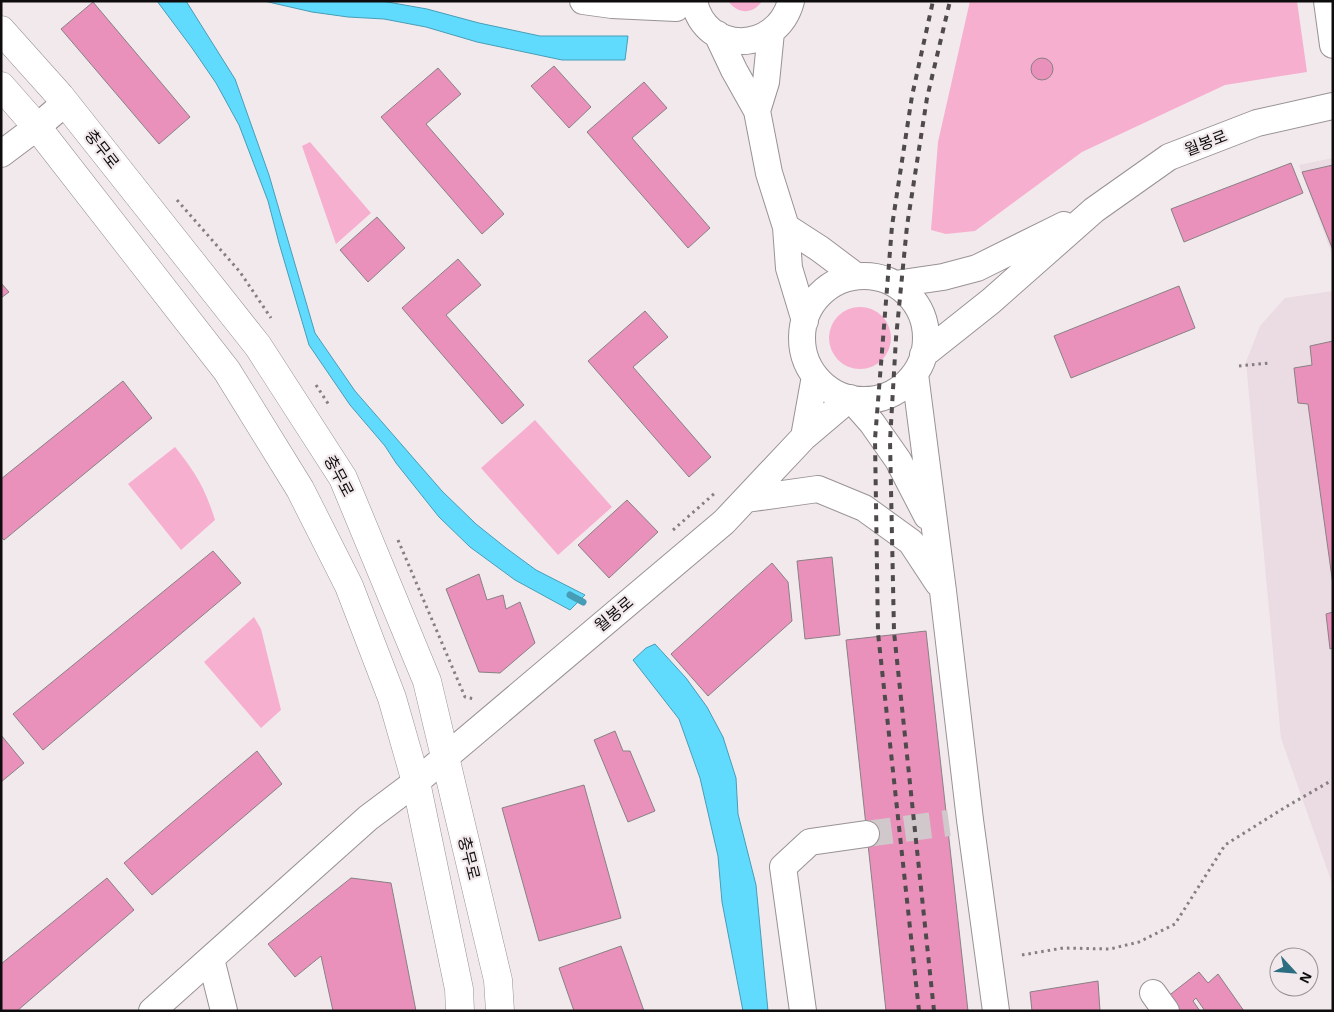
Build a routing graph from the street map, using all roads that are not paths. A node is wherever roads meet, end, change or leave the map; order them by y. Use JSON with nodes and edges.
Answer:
{"nodes":[{"id":1,"x":583,"y":1,"type":"edge"},
{"id":2,"x":791,"y":1,"type":"edge"},
{"id":3,"x":1327,"y":1,"type":"edge"},
{"id":4,"x":695,"y":14,"type":"edge"},
{"id":5,"x":1,"y":30,"type":"edge"},
{"id":6,"x":771,"y":32,"type":"junction"},
{"id":7,"x":1333,"y":45,"type":"edge"},
{"id":8,"x":1,"y":86,"type":"edge"},
{"id":9,"x":65,"y":103,"type":"junction"},
{"id":10,"x":1333,"y":106,"type":"edge"},
{"id":11,"x":757,"y":112,"type":"junction"},
{"id":12,"x":37,"y":127,"type":"junction"},
{"id":13,"x":1,"y":154,"type":"edge"},
{"id":14,"x":1094,"y":210,"type":"junction"},
{"id":15,"x":786,"y":227,"type":"junction"},
{"id":16,"x":856,"y":276,"type":"junction"},
{"id":17,"x":895,"y":284,"type":"junction"},
{"id":18,"x":805,"y":321,"type":"junction"},
{"id":19,"x":919,"y":365,"type":"junction"},
{"id":20,"x":815,"y":376,"type":"junction"},
{"id":21,"x":850,"y":398,"type":"junction"},
{"id":22,"x":804,"y":437,"type":"junction"},
{"id":23,"x":746,"y":499,"type":"junction"},
{"id":24,"x":934,"y":528,"type":"junction"},
{"id":25,"x":943,"y":591,"type":"junction"},
{"id":26,"x":444,"y":758,"type":"junction"},
{"id":27,"x":416,"y":782,"type":"junction"},
{"id":28,"x":866,"y":834,"type":"tunnel mouth"},
{"id":29,"x":211,"y":959,"type":"junction"},
{"id":30,"x":152,"y":1011,"type":"edge"},
{"id":31,"x":224,"y":1011,"type":"edge"},
{"id":32,"x":460,"y":1011,"type":"edge"},
{"id":33,"x":500,"y":1011,"type":"edge"},
{"id":34,"x":803,"y":1011,"type":"edge"},
{"id":35,"x":996,"y":1011,"type":"edge"}],
"edges":[{"from":1,"to":4,"type":"street"},
{"from":2,"to":6,"type":"street"},
{"from":3,"to":7,"type":"street"},
{"from":4,"to":6,"type":"street"},
{"from":4,"to":11,"type":"street"},
{"from":5,"to":9,"type":"main road","name":"충무로"},
{"from":6,"to":11,"type":"street"},
{"from":8,"to":12,"type":"main road"},
{"from":9,"to":12,"type":"street"},
{"from":9,"to":26,"type":"main road","name":"충무로"},
{"from":10,"to":14,"type":"street","name":"월봉로"},
{"from":11,"to":15,"type":"street"},
{"from":12,"to":13,"type":"street"},
{"from":12,"to":27,"type":"main road"},
{"from":14,"to":17,"type":"street"},
{"from":14,"to":19,"type":"street"},
{"from":15,"to":16,"type":"street"},
{"from":15,"to":18,"type":"street"},
{"from":16,"to":17,"type":"street"},
{"from":16,"to":18,"type":"street"},
{"from":17,"to":19,"type":"street"},
{"from":18,"to":20,"type":"street"},
{"from":19,"to":21,"type":"street"},
{"from":19,"to":24,"type":"street"},
{"from":20,"to":21,"type":"street"},
{"from":20,"to":22,"type":"street"},
{"from":21,"to":22,"type":"street","name":"월봉로"},
{"from":21,"to":24,"type":"street"},
{"from":22,"to":23,"type":"street","name":"월봉로"},
{"from":23,"to":25,"type":"street"},
{"from":23,"to":26,"type":"street","name":"월봉로"},
{"from":24,"to":25,"type":"street"},
{"from":25,"to":35,"type":"street"},
{"from":26,"to":27,"type":"street","name":"월봉로"},
{"from":26,"to":33,"type":"main road","name":"충무로"},
{"from":27,"to":29,"type":"street"},
{"from":27,"to":32,"type":"main road"},
{"from":28,"to":34,"type":"street"},
{"from":29,"to":30,"type":"street"},
{"from":29,"to":31,"type":"street"}]}
